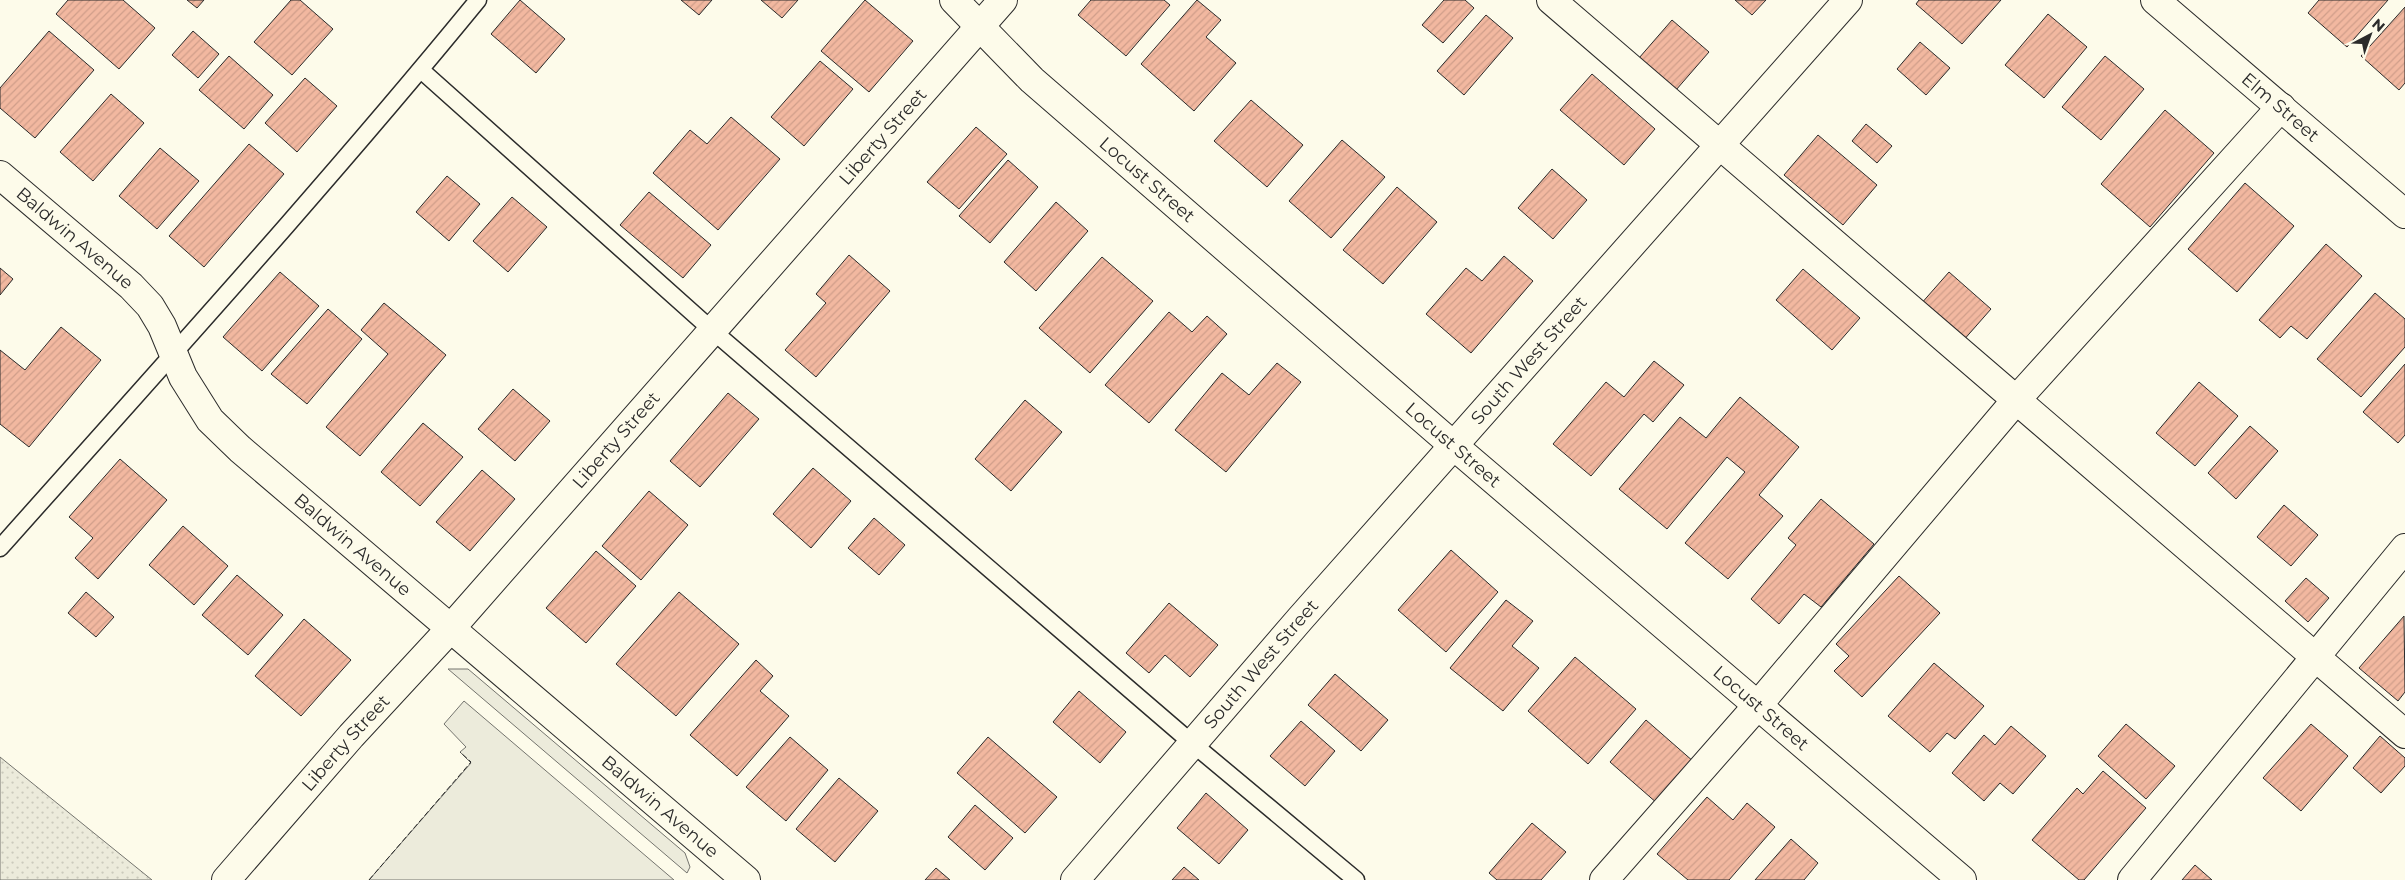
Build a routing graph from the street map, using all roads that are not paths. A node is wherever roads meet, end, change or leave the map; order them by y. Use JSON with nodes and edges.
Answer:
{"nodes":[{"id":1,"x":478,"y":0,"type":"edge"},
{"id":2,"x":954,"y":0,"type":"edge"},
{"id":3,"x":1003,"y":0,"type":"edge"},
{"id":4,"x":1551,"y":0,"type":"edge"},
{"id":5,"x":1848,"y":0,"type":"edge"},
{"id":6,"x":2155,"y":0,"type":"edge"},
{"id":7,"x":980,"y":26,"type":"junction"},
{"id":8,"x":421,"y":70,"type":"junction"},
{"id":9,"x":2281,"y":107,"type":"junction"},
{"id":10,"x":1720,"y":144,"type":"junction"},
{"id":11,"x":0,"y":175,"type":"edge"},
{"id":12,"x":2405,"y":214,"type":"edge"},
{"id":13,"x":713,"y":331,"type":"junction"},
{"id":14,"x":173,"y":354,"type":"junction"},
{"id":15,"x":2017,"y":399,"type":"junction"},
{"id":16,"x":1454,"y":446,"type":"junction"},
{"id":17,"x":0,"y":548,"type":"edge"},
{"id":18,"x":2405,"y":548,"type":"edge"},
{"id":19,"x":452,"y":628,"type":"junction"},
{"id":20,"x":2317,"y":657,"type":"junction"},
{"id":21,"x":1758,"y":706,"type":"junction"},
{"id":22,"x":2405,"y":734,"type":"edge"},
{"id":23,"x":1193,"y":744,"type":"junction"},
{"id":24,"x":734,"y":876,"type":"edge"},
{"id":25,"x":226,"y":880,"type":"edge"},
{"id":26,"x":1075,"y":880,"type":"edge"},
{"id":27,"x":1356,"y":880,"type":"edge"},
{"id":28,"x":1604,"y":880,"type":"edge"},
{"id":29,"x":1962,"y":880,"type":"edge"},
{"id":30,"x":2132,"y":880,"type":"edge"}],
"edges":[{"from":1,"to":8,"type":"lane"},
{"from":2,"to":7,"type":"street","name":"Locust Street"},
{"from":3,"to":7,"type":"street","name":"Liberty Street"},
{"from":4,"to":10,"type":"street"},
{"from":5,"to":10,"type":"street","name":"South West Street"},
{"from":6,"to":9,"type":"street","name":"Elm Street"},
{"from":7,"to":13,"type":"street","name":"Liberty Street"},
{"from":7,"to":16,"type":"street","name":"Locust Street"},
{"from":8,"to":13,"type":"lane"},
{"from":8,"to":14,"type":"lane"},
{"from":9,"to":12,"type":"street","name":"Elm Street"},
{"from":9,"to":15,"type":"street"},
{"from":10,"to":15,"type":"street"},
{"from":10,"to":16,"type":"street","name":"South West Street"},
{"from":11,"to":14,"type":"street","name":"Baldwin Avenue"},
{"from":13,"to":19,"type":"street","name":"Liberty Street"},
{"from":13,"to":23,"type":"lane"},
{"from":14,"to":17,"type":"lane"},
{"from":14,"to":19,"type":"street","name":"Baldwin Avenue"},
{"from":15,"to":20,"type":"street"},
{"from":15,"to":21,"type":"street"},
{"from":16,"to":21,"type":"street","name":"Locust Street"},
{"from":16,"to":23,"type":"street","name":"South West Street"},
{"from":18,"to":20,"type":"street"},
{"from":19,"to":24,"type":"street","name":"Baldwin Avenue"},
{"from":19,"to":25,"type":"street","name":"Liberty Street"},
{"from":20,"to":22,"type":"street"},
{"from":20,"to":30,"type":"street"},
{"from":21,"to":28,"type":"street"},
{"from":21,"to":29,"type":"street","name":"Locust Street"},
{"from":23,"to":26,"type":"street","name":"South West Street"},
{"from":23,"to":27,"type":"lane"}]}
